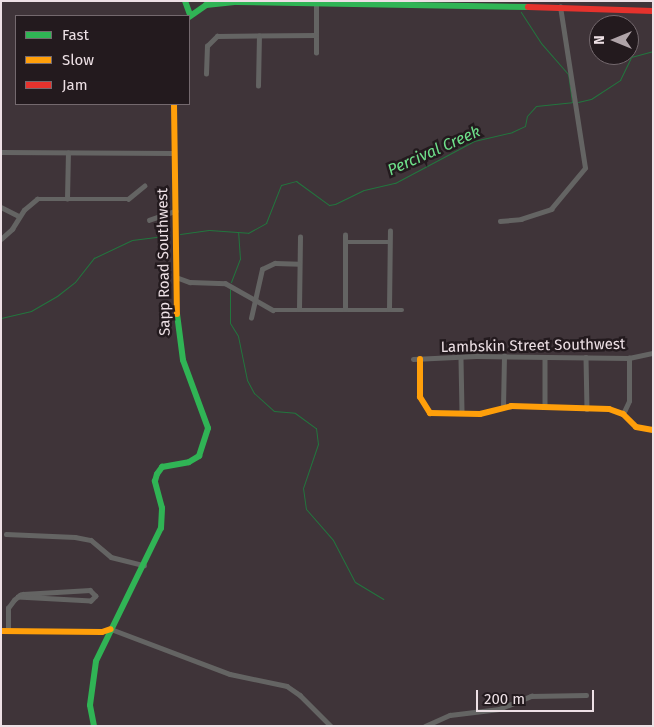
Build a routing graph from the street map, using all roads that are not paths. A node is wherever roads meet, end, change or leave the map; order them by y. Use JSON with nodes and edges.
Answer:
{"nodes":[{"id":1,"x":185,"y":1,"type":"edge"},
{"id":2,"x":267,"y":2,"type":"edge"},
{"id":3,"x":399,"y":2,"type":"edge"},
{"id":4,"x":316,"y":3,"type":"junction"},
{"id":5,"x":560,"y":7,"type":"junction"},
{"id":6,"x":653,"y":11,"type":"edge"},
{"id":7,"x":190,"y":15,"type":"edge"},
{"id":8,"x":190,"y":16,"type":"edge"},
{"id":9,"x":316,"y":35,"type":"junction"},
{"id":10,"x":259,"y":36,"type":"junction"},
{"id":11,"x":316,"y":53,"type":"dead end"},
{"id":12,"x":206,"y":74,"type":"dead end"},
{"id":13,"x":258,"y":86,"type":"dead end"},
{"id":14,"x":174,"y":105,"type":"edge"},
{"id":15,"x":1,"y":152,"type":"edge"},
{"id":16,"x":68,"y":153,"type":"junction"},
{"id":17,"x":174,"y":153,"type":"junction"},
{"id":18,"x":144,"y":186,"type":"dead end"},
{"id":19,"x":67,"y":199,"type":"junction"},
{"id":20,"x":1,"y":207,"type":"edge"},
{"id":21,"x":176,"y":211,"type":"junction"},
{"id":22,"x":19,"y":216,"type":"junction"},
{"id":23,"x":149,"y":220,"type":"dead end"},
{"id":24,"x":500,"y":221,"type":"dead end"},
{"id":25,"x":390,"y":231,"type":"dead end"},
{"id":26,"x":345,"y":235,"type":"dead end"},
{"id":27,"x":300,"y":237,"type":"dead end"},
{"id":28,"x":1,"y":238,"type":"edge"},
{"id":29,"x":345,"y":242,"type":"junction"},
{"id":30,"x":390,"y":242,"type":"junction"},
{"id":31,"x":300,"y":264,"type":"junction"},
{"id":32,"x":176,"y":277,"type":"junction"},
{"id":33,"x":255,"y":300,"type":"junction"},
{"id":34,"x":299,"y":309,"type":"junction"},
{"id":35,"x":344,"y":309,"type":"junction"},
{"id":36,"x":389,"y":309,"type":"junction"},
{"id":37,"x":402,"y":310,"type":"dead end"},
{"id":38,"x":250,"y":318,"type":"dead end"},
{"id":39,"x":653,"y":353,"type":"edge"},
{"id":40,"x":504,"y":356,"type":"junction"},
{"id":41,"x":545,"y":356,"type":"junction"},
{"id":42,"x":586,"y":356,"type":"junction"},
{"id":43,"x":629,"y":358,"type":"junction"},
{"id":44,"x":417,"y":359,"type":"joint"},
{"id":45,"x":461,"y":359,"type":"junction"},
{"id":46,"x":545,"y":406,"type":"junction"},
{"id":47,"x":504,"y":408,"type":"junction"},
{"id":48,"x":587,"y":409,"type":"junction"},
{"id":49,"x":462,"y":413,"type":"junction"},
{"id":50,"x":623,"y":414,"type":"junction"},
{"id":51,"x":653,"y":430,"type":"edge"},
{"id":52,"x":6,"y":534,"type":"dead end"},
{"id":53,"x":144,"y":565,"type":"junction"},
{"id":54,"x":18,"y":597,"type":"junction"},
{"id":55,"x":111,"y":629,"type":"junction"},
{"id":56,"x":4,"y":631,"type":"edge"},
{"id":57,"x":586,"y":695,"type":"dead end"},
{"id":58,"x":94,"y":726,"type":"edge"},
{"id":59,"x":330,"y":726,"type":"edge"},
{"id":60,"x":425,"y":726,"type":"edge"}],
"edges":[{"from":1,"to":7,"type":"street"},
{"from":2,"to":4,"type":"street"},
{"from":2,"to":8,"type":"street"},
{"from":3,"to":4,"type":"street"},
{"from":3,"to":5,"type":"street"},
{"from":4,"to":9,"type":"street"},
{"from":5,"to":6,"type":"street"},
{"from":5,"to":24,"type":"street"},
{"from":9,"to":10,"type":"street"},
{"from":9,"to":11,"type":"street"},
{"from":10,"to":12,"type":"street"},
{"from":10,"to":13,"type":"street"},
{"from":14,"to":17,"type":"street","name":"Sapp Road Southwest"},
{"from":15,"to":16,"type":"street"},
{"from":16,"to":17,"type":"street"},
{"from":16,"to":19,"type":"street"},
{"from":17,"to":21,"type":"street","name":"Sapp Road Southwest"},
{"from":18,"to":19,"type":"street"},
{"from":19,"to":22,"type":"street"},
{"from":20,"to":22,"type":"street"},
{"from":21,"to":23,"type":"street"},
{"from":21,"to":32,"type":"street","name":"Sapp Road Southwest"},
{"from":22,"to":28,"type":"street"},
{"from":25,"to":30,"type":"street"},
{"from":26,"to":29,"type":"street"},
{"from":27,"to":31,"type":"street"},
{"from":29,"to":30,"type":"street"},
{"from":29,"to":35,"type":"street"},
{"from":30,"to":36,"type":"street"},
{"from":31,"to":33,"type":"street"},
{"from":31,"to":34,"type":"street"},
{"from":32,"to":33,"type":"street"},
{"from":32,"to":53,"type":"street","name":"Sapp Road Southwest"},
{"from":33,"to":34,"type":"street"},
{"from":33,"to":38,"type":"street"},
{"from":34,"to":35,"type":"street"},
{"from":35,"to":36,"type":"street"},
{"from":36,"to":37,"type":"street"},
{"from":39,"to":43,"type":"street","name":"Lambskin Street Southwest"},
{"from":40,"to":41,"type":"street","name":"Lambskin Street Southwest"},
{"from":40,"to":45,"type":"street","name":"Lambskin Street Southwest"},
{"from":40,"to":47,"type":"street"},
{"from":41,"to":42,"type":"street","name":"Lambskin Street Southwest"},
{"from":41,"to":46,"type":"street"},
{"from":42,"to":43,"type":"street","name":"Lambskin Street Southwest"},
{"from":42,"to":48,"type":"street"},
{"from":43,"to":50,"type":"street"},
{"from":44,"to":45,"type":"street","name":"Lambskin Street Southwest"},
{"from":44,"to":49,"type":"street"},
{"from":45,"to":49,"type":"street"},
{"from":46,"to":47,"type":"street"},
{"from":46,"to":48,"type":"street"},
{"from":47,"to":49,"type":"street"},
{"from":48,"to":50,"type":"street"},
{"from":50,"to":51,"type":"street"},
{"from":52,"to":53,"type":"street"},
{"from":53,"to":55,"type":"street","name":"Sapp Road Southwest"},
{"from":54,"to":54,"type":"street"},
{"from":54,"to":56,"type":"street"},
{"from":55,"to":56,"type":"street"},
{"from":55,"to":58,"type":"street","name":"Sapp Road Southwest"},
{"from":55,"to":59,"type":"street"},
{"from":57,"to":60,"type":"street"}]}
